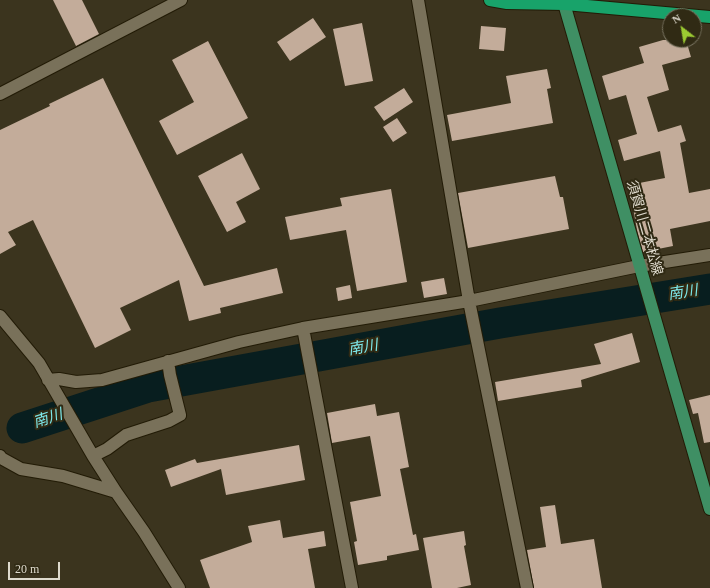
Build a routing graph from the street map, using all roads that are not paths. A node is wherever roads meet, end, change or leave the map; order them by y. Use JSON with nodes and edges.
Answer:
{"nodes":[{"id":1,"x":181,"y":0,"type":"edge"},
{"id":2,"x":418,"y":0,"type":"edge"},
{"id":3,"x":490,"y":0,"type":"edge"},
{"id":4,"x":564,"y":2,"type":"edge"},
{"id":5,"x":710,"y":17,"type":"edge"},
{"id":6,"x":0,"y":94,"type":"edge"},
{"id":7,"x":710,"y":255,"type":"edge"},
{"id":8,"x":640,"y":271,"type":"junction"},
{"id":9,"x":470,"y":305,"type":"junction"},
{"id":10,"x":0,"y":316,"type":"edge"},
{"id":11,"x":304,"y":333,"type":"junction"},
{"id":12,"x":168,"y":361,"type":"junction"},
{"id":13,"x":48,"y":380,"type":"junction"},
{"id":14,"x":0,"y":456,"type":"edge"},
{"id":15,"x":93,"y":456,"type":"junction"},
{"id":16,"x":116,"y":492,"type":"junction"},
{"id":17,"x":710,"y":509,"type":"edge"},
{"id":18,"x":179,"y":588,"type":"edge"},
{"id":19,"x":352,"y":588,"type":"edge"},
{"id":20,"x":526,"y":588,"type":"edge"}],
"edges":[{"from":1,"to":6,"type":"street"},
{"from":2,"to":9,"type":"street"},
{"from":3,"to":4,"type":"highway"},
{"from":4,"to":5,"type":"highway"},
{"from":4,"to":8,"type":"main road","name":"須賀川二本松線"},
{"from":7,"to":8,"type":"street"},
{"from":8,"to":9,"type":"street"},
{"from":8,"to":17,"type":"main road","name":"須賀川二本松線"},
{"from":9,"to":11,"type":"street"},
{"from":9,"to":20,"type":"street"},
{"from":10,"to":13,"type":"street"},
{"from":11,"to":12,"type":"street"},
{"from":11,"to":19,"type":"street"},
{"from":12,"to":13,"type":"street"},
{"from":12,"to":15,"type":"street"},
{"from":13,"to":15,"type":"street"},
{"from":14,"to":16,"type":"street"},
{"from":15,"to":16,"type":"street"},
{"from":16,"to":18,"type":"street"}]}
